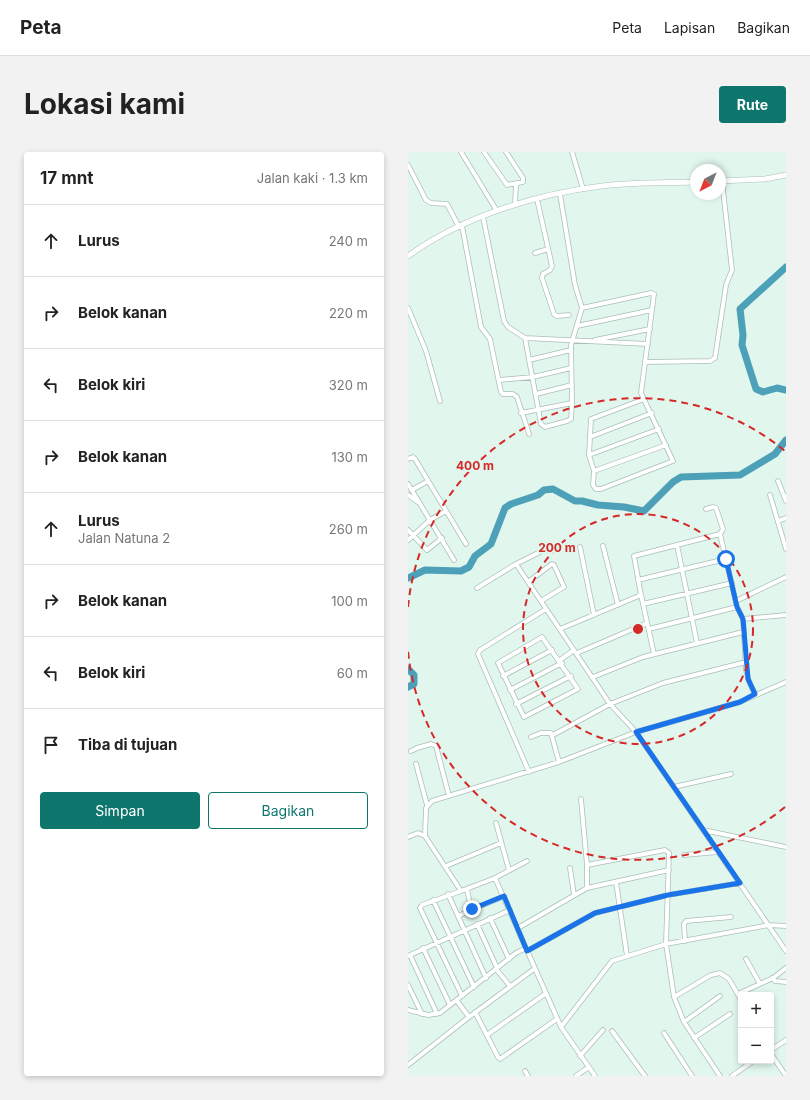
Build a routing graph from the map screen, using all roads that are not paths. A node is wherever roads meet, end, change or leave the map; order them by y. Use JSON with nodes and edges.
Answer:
{"nodes":[{"id":1,"x":461,"y":152,"type":"edge"},
{"id":2,"x":484,"y":152,"type":"edge"},
{"id":3,"x":506,"y":152,"type":"edge"},
{"id":4,"x":572,"y":152,"type":"edge"},
{"id":5,"x":408,"y":165,"type":"edge"},
{"id":6,"x":786,"y":175,"type":"edge"},
{"id":7,"x":726,"y":181,"type":"edge"},
{"id":8,"x":690,"y":182,"type":"edge"},
{"id":9,"x":516,"y":184,"type":"junction"},
{"id":10,"x":583,"y":189,"type":"junction"},
{"id":11,"x":560,"y":194,"type":"junction"},
{"id":12,"x":537,"y":199,"type":"junction"},
{"id":13,"x":723,"y":200,"type":"edge"},
{"id":14,"x":515,"y":204,"type":"junction"},
{"id":15,"x":497,"y":210,"type":"junction"},
{"id":16,"x":483,"y":217,"type":"junction"},
{"id":17,"x":460,"y":226,"type":"junction"},
{"id":18,"x":548,"y":249,"type":"junction"},
{"id":19,"x":535,"y":253,"type":"dead end"},
{"id":20,"x":408,"y":256,"type":"edge"},
{"id":21,"x":408,"y":308,"type":"edge"},
{"id":22,"x":582,"y":308,"type":"junction"},
{"id":23,"x":652,"y":310,"type":"junction"},
{"id":24,"x":569,"y":315,"type":"dead end"},
{"id":25,"x":577,"y":326,"type":"junction"},
{"id":26,"x":650,"y":329,"type":"junction"},
{"id":27,"x":525,"y":338,"type":"junction"},
{"id":28,"x":572,"y":340,"type":"junction"},
{"id":29,"x":588,"y":342,"type":"junction"},
{"id":30,"x":648,"y":344,"type":"junction"},
{"id":31,"x":571,"y":350,"type":"junction"},
{"id":32,"x":529,"y":360,"type":"junction"},
{"id":33,"x":645,"y":362,"type":"junction"},
{"id":34,"x":571,"y":368,"type":"junction"},
{"id":35,"x":533,"y":377,"type":"junction"},
{"id":36,"x":499,"y":380,"type":"junction"},
{"id":37,"x":572,"y":385,"type":"junction"},
{"id":38,"x":536,"y":394,"type":"junction"},
{"id":39,"x":644,"y":399,"type":"junction"},
{"id":40,"x":440,"y":402,"type":"dead end"},
{"id":41,"x":572,"y":403,"type":"junction"},
{"id":42,"x":539,"y":410,"type":"junction"},
{"id":43,"x":521,"y":413,"type":"junction"},
{"id":44,"x":652,"y":413,"type":"junction"},
{"id":45,"x":659,"y":428,"type":"junction"},
{"id":46,"x":529,"y":434,"type":"dead end"},
{"id":47,"x":590,"y":437,"type":"junction"},
{"id":48,"x":666,"y":445,"type":"junction"},
{"id":49,"x":590,"y":455,"type":"junction"},
{"id":50,"x":408,"y":459,"type":"edge"},
{"id":51,"x":594,"y":471,"type":"junction"},
{"id":52,"x":428,"y":481,"type":"junction"},
{"id":53,"x":778,"y":481,"type":"dead end"},
{"id":54,"x":408,"y":484,"type":"edge"},
{"id":55,"x":412,"y":490,"type":"junction"},
{"id":56,"x":408,"y":494,"type":"edge"},
{"id":57,"x":770,"y":495,"type":"dead end"},
{"id":58,"x":786,"y":501,"type":"edge"},
{"id":59,"x":419,"y":502,"type":"junction"},
{"id":60,"x":706,"y":509,"type":"dead end"},
{"id":61,"x":446,"y":511,"type":"junction"},
{"id":62,"x":786,"y":518,"type":"edge"},
{"id":63,"x":430,"y":520,"type":"junction"},
{"id":64,"x":778,"y":521,"type":"junction"},
{"id":65,"x":408,"y":530,"type":"edge"},
{"id":66,"x":720,"y":534,"type":"junction"},
{"id":67,"x":412,"y":535,"type":"junction"},
{"id":68,"x":442,"y":538,"type":"junction"},
{"id":69,"x":408,"y":540,"type":"edge"},
{"id":70,"x":466,"y":544,"type":"dead end"},
{"id":71,"x":677,"y":545,"type":"junction"},
{"id":72,"x":786,"y":545,"type":"edge"},
{"id":73,"x":603,"y":546,"type":"dead end"},
{"id":74,"x":580,"y":547,"type":"dead end"},
{"id":75,"x":546,"y":549,"type":"dead end"},
{"id":76,"x":726,"y":559,"type":"junction"},
{"id":77,"x":454,"y":560,"type":"dead end"},
{"id":78,"x":516,"y":564,"type":"junction"},
{"id":79,"x":682,"y":570,"type":"junction"},
{"id":80,"x":786,"y":577,"type":"edge"},
{"id":81,"x":638,"y":580,"type":"junction"},
{"id":82,"x":528,"y":582,"type":"junction"},
{"id":83,"x":732,"y":583,"type":"junction"},
{"id":84,"x":477,"y":588,"type":"dead end"},
{"id":85,"x":687,"y":594,"type":"junction"},
{"id":86,"x":640,"y":595,"type":"junction"},
{"id":87,"x":541,"y":601,"type":"junction"},
{"id":88,"x":736,"y":601,"type":"junction"},
{"id":89,"x":618,"y":604,"type":"junction"},
{"id":90,"x":643,"y":604,"type":"junction"},
{"id":91,"x":737,"y":607,"type":"junction"},
{"id":92,"x":546,"y":609,"type":"junction"},
{"id":93,"x":594,"y":615,"type":"junction"},
{"id":94,"x":786,"y":615,"type":"edge"},
{"id":95,"x":693,"y":619,"type":"junction"},
{"id":96,"x":743,"y":619,"type":"junction"},
{"id":97,"x":647,"y":623,"type":"junction"},
{"id":98,"x":560,"y":629,"type":"junction"},
{"id":99,"x":649,"y":629,"type":"junction"},
{"id":100,"x":743,"y":632,"type":"junction"},
{"id":101,"x":697,"y":643,"type":"junction"},
{"id":102,"x":552,"y":650,"type":"junction"},
{"id":103,"x":575,"y":652,"type":"junction"},
{"id":104,"x":654,"y":654,"type":"junction"},
{"id":105,"x":561,"y":661,"type":"junction"},
{"id":106,"x":746,"y":662,"type":"junction"},
{"id":107,"x":503,"y":676,"type":"junction"},
{"id":108,"x":571,"y":676,"type":"junction"},
{"id":109,"x":593,"y":676,"type":"junction"},
{"id":110,"x":786,"y":682,"type":"edge"},
{"id":111,"x":510,"y":690,"type":"junction"},
{"id":112,"x":755,"y":694,"type":"junction"},
{"id":113,"x":516,"y":704,"type":"junction"},
{"id":114,"x":610,"y":704,"type":"junction"},
{"id":115,"x":636,"y":732,"type":"junction"},
{"id":116,"x":553,"y":735,"type":"junction"},
{"id":117,"x":531,"y":737,"type":"dead end"},
{"id":118,"x":411,"y":751,"type":"dead end"},
{"id":119,"x":559,"y":762,"type":"junction"},
{"id":120,"x":416,"y":764,"type":"dead end"},
{"id":121,"x":529,"y":772,"type":"junction"},
{"id":122,"x":731,"y":774,"type":"dead end"},
{"id":123,"x":674,"y":787,"type":"junction"},
{"id":124,"x":449,"y":796,"type":"junction"},
{"id":125,"x":581,"y":799,"type":"dead end"},
{"id":126,"x":427,"y":805,"type":"junction"},
{"id":127,"x":496,"y":823,"type":"dead end"},
{"id":128,"x":703,"y":830,"type":"junction"},
{"id":129,"x":408,"y":836,"type":"edge"},
{"id":130,"x":425,"y":836,"type":"junction"},
{"id":131,"x":501,"y":843,"type":"junction"},
{"id":132,"x":786,"y":847,"type":"edge"},
{"id":133,"x":718,"y":852,"type":"junction"},
{"id":134,"x":684,"y":855,"type":"dead end"},
{"id":135,"x":527,"y":861,"type":"dead end"},
{"id":136,"x":587,"y":865,"type":"junction"},
{"id":137,"x":446,"y":866,"type":"junction"},
{"id":138,"x":570,"y":868,"type":"dead end"},
{"id":139,"x":509,"y":870,"type":"junction"},
{"id":140,"x":669,"y":870,"type":"junction"},
{"id":141,"x":495,"y":878,"type":"junction"},
{"id":142,"x":616,"y":882,"type":"junction"},
{"id":143,"x":740,"y":883,"type":"junction"},
{"id":144,"x":587,"y":888,"type":"junction"},
{"id":145,"x":467,"y":889,"type":"junction"},
{"id":146,"x":461,"y":891,"type":"junction"},
{"id":147,"x":448,"y":894,"type":"junction"},
{"id":148,"x":574,"y":895,"type":"junction"},
{"id":149,"x":668,"y":895,"type":"junction"},
{"id":150,"x":504,"y":896,"type":"junction"},
{"id":151,"x":433,"y":900,"type":"junction"},
{"id":152,"x":620,"y":906,"type":"junction"},
{"id":153,"x":472,"y":909,"type":"junction"},
{"id":154,"x":510,"y":910,"type":"junction"},
{"id":155,"x":458,"y":916,"type":"junction"},
{"id":156,"x":731,"y":916,"type":"dead end"},
{"id":157,"x":490,"y":918,"type":"junction"},
{"id":158,"x":477,"y":924,"type":"junction"},
{"id":159,"x":769,"y":925,"type":"junction"},
{"id":160,"x":786,"y":926,"type":"edge"},
{"id":161,"x":518,"y":928,"type":"junction"},
{"id":162,"x":464,"y":930,"type":"junction"},
{"id":163,"x":450,"y":936,"type":"junction"},
{"id":164,"x":685,"y":941,"type":"junction"},
{"id":165,"x":436,"y":942,"type":"junction"},
{"id":166,"x":666,"y":944,"type":"junction"},
{"id":167,"x":423,"y":948,"type":"junction"},
{"id":168,"x":527,"y":949,"type":"junction"},
{"id":169,"x":786,"y":951,"type":"edge"},
{"id":170,"x":409,"y":955,"type":"edge"},
{"id":171,"x":627,"y":956,"type":"junction"},
{"id":172,"x":509,"y":959,"type":"junction"},
{"id":173,"x":746,"y":959,"type":"dead end"},
{"id":174,"x":786,"y":968,"type":"edge"},
{"id":175,"x":497,"y":969,"type":"junction"},
{"id":176,"x":534,"y":969,"type":"junction"},
{"id":177,"x":486,"y":978,"type":"junction"},
{"id":178,"x":772,"y":978,"type":"junction"},
{"id":179,"x":786,"y":982,"type":"edge"},
{"id":180,"x":760,"y":984,"type":"junction"},
{"id":181,"x":408,"y":985,"type":"edge"},
{"id":182,"x":510,"y":986,"type":"junction"},
{"id":183,"x":474,"y":987,"type":"junction"},
{"id":184,"x":742,"y":992,"type":"edge"},
{"id":185,"x":545,"y":994,"type":"junction"},
{"id":186,"x":738,"y":994,"type":"edge"},
{"id":187,"x":462,"y":996,"type":"junction"},
{"id":188,"x":720,"y":996,"type":"dead end"},
{"id":189,"x":674,"y":997,"type":"junction"},
{"id":190,"x":457,"y":1001,"type":"junction"},
{"id":191,"x":450,"y":1006,"type":"junction"},
{"id":192,"x":408,"y":1010,"type":"edge"},
{"id":193,"x":475,"y":1012,"type":"junction"},
{"id":194,"x":422,"y":1014,"type":"junction"},
{"id":195,"x":437,"y":1014,"type":"junction"},
{"id":196,"x":730,"y":1014,"type":"dead end"},
{"id":197,"x":469,"y":1016,"type":"junction"},
{"id":198,"x":557,"y":1019,"type":"junction"},
{"id":199,"x":684,"y":1022,"type":"junction"},
{"id":200,"x":561,"y":1027,"type":"junction"},
{"id":201,"x":603,"y":1030,"type":"dead end"},
{"id":202,"x":612,"y":1032,"type":"dead end"},
{"id":203,"x":664,"y":1033,"type":"dead end"},
{"id":204,"x":487,"y":1035,"type":"junction"},
{"id":205,"x":694,"y":1038,"type":"junction"},
{"id":206,"x":786,"y":1040,"type":"edge"},
{"id":207,"x":774,"y":1048,"type":"edge"},
{"id":208,"x":580,"y":1056,"type":"junction"},
{"id":209,"x":774,"y":1058,"type":"edge"},
{"id":210,"x":750,"y":1064,"type":"edge"},
{"id":211,"x":408,"y":1065,"type":"edge"},
{"id":212,"x":589,"y":1067,"type":"junction"},
{"id":213,"x":525,"y":1071,"type":"dead end"},
{"id":214,"x":528,"y":1076,"type":"edge"},
{"id":215,"x":576,"y":1076,"type":"edge"},
{"id":216,"x":595,"y":1076,"type":"edge"},
{"id":217,"x":645,"y":1076,"type":"edge"},
{"id":218,"x":692,"y":1076,"type":"edge"},
{"id":219,"x":720,"y":1076,"type":"edge"},
{"id":220,"x":732,"y":1076,"type":"edge"},
{"id":221,"x":786,"y":1076,"type":"edge"}],
"edges":[{"from":1,"to":15,"type":"street"},
{"from":2,"to":9,"type":"street"},
{"from":3,"to":9,"type":"street"},
{"from":4,"to":10,"type":"street"},
{"from":5,"to":17,"type":"street"},
{"from":6,"to":7,"type":"street"},
{"from":8,"to":10,"type":"street"},
{"from":9,"to":14,"type":"street"},
{"from":10,"to":11,"type":"street"},
{"from":11,"to":12,"type":"street"},
{"from":11,"to":22,"type":"street"},
{"from":12,"to":14,"type":"street"},
{"from":12,"to":18,"type":"street"},
{"from":13,"to":33,"type":"street"},
{"from":14,"to":15,"type":"street"},
{"from":15,"to":16,"type":"street"},
{"from":16,"to":17,"type":"street"},
{"from":16,"to":27,"type":"street"},
{"from":17,"to":20,"type":"street"},
{"from":17,"to":36,"type":"street"},
{"from":18,"to":19,"type":"street"},
{"from":18,"to":24,"type":"street"},
{"from":21,"to":40,"type":"street"},
{"from":22,"to":23,"type":"street"},
{"from":22,"to":25,"type":"street"},
{"from":23,"to":25,"type":"street"},
{"from":23,"to":26,"type":"street"},
{"from":25,"to":28,"type":"street"},
{"from":26,"to":29,"type":"street"},
{"from":26,"to":30,"type":"street"},
{"from":27,"to":28,"type":"street"},
{"from":27,"to":32,"type":"street"},
{"from":28,"to":29,"type":"street"},
{"from":28,"to":31,"type":"street"},
{"from":29,"to":30,"type":"street"},
{"from":30,"to":33,"type":"street"},
{"from":31,"to":32,"type":"street"},
{"from":31,"to":34,"type":"street"},
{"from":32,"to":35,"type":"street"},
{"from":33,"to":39,"type":"street"},
{"from":34,"to":35,"type":"street"},
{"from":34,"to":37,"type":"street"},
{"from":35,"to":36,"type":"street"},
{"from":35,"to":38,"type":"street"},
{"from":36,"to":43,"type":"street"},
{"from":37,"to":38,"type":"street"},
{"from":37,"to":41,"type":"street"},
{"from":38,"to":42,"type":"street"},
{"from":39,"to":44,"type":"street"},
{"from":39,"to":47,"type":"street"},
{"from":41,"to":42,"type":"street"},
{"from":41,"to":42,"type":"street"},
{"from":42,"to":43,"type":"street"},
{"from":43,"to":46,"type":"street"},
{"from":44,"to":45,"type":"street"},
{"from":44,"to":47,"type":"street"},
{"from":45,"to":48,"type":"street"},
{"from":45,"to":49,"type":"street"},
{"from":47,"to":49,"type":"street"},
{"from":48,"to":51,"type":"street"},
{"from":48,"to":51,"type":"street"},
{"from":49,"to":51,"type":"street"},
{"from":50,"to":52,"type":"street"},
{"from":52,"to":55,"type":"street"},
{"from":52,"to":61,"type":"street"},
{"from":53,"to":58,"type":"street"},
{"from":54,"to":55,"type":"street"},
{"from":55,"to":59,"type":"street"},
{"from":56,"to":59,"type":"street"},
{"from":57,"to":64,"type":"street"},
{"from":59,"to":63,"type":"street"},
{"from":60,"to":66,"type":"street"},
{"from":61,"to":63,"type":"street"},
{"from":61,"to":70,"type":"street"},
{"from":62,"to":64,"type":"street"},
{"from":63,"to":67,"type":"street"},
{"from":63,"to":68,"type":"street"},
{"from":64,"to":72,"type":"street"},
{"from":65,"to":67,"type":"street"},
{"from":66,"to":71,"type":"street"},
{"from":66,"to":76,"type":"street"},
{"from":67,"to":68,"type":"street"},
{"from":67,"to":69,"type":"street"},
{"from":68,"to":77,"type":"street"},
{"from":71,"to":79,"type":"street"},
{"from":71,"to":81,"type":"street"},
{"from":73,"to":89,"type":"street"},
{"from":74,"to":93,"type":"street"},
{"from":75,"to":78,"type":"street"},
{"from":76,"to":79,"type":"street"},
{"from":76,"to":83,"type":"street"},
{"from":78,"to":82,"type":"street"},
{"from":78,"to":84,"type":"street"},
{"from":79,"to":81,"type":"street"},
{"from":79,"to":85,"type":"street"},
{"from":80,"to":88,"type":"street"},
{"from":81,"to":86,"type":"street"},
{"from":82,"to":87,"type":"street"},
{"from":82,"to":87,"type":"street"},
{"from":83,"to":85,"type":"street"},
{"from":83,"to":88,"type":"street"},
{"from":85,"to":90,"type":"street"},
{"from":85,"to":95,"type":"street"},
{"from":86,"to":89,"type":"street"},
{"from":86,"to":90,"type":"street"},
{"from":87,"to":92,"type":"street"},
{"from":88,"to":91,"type":"street"},
{"from":89,"to":93,"type":"street"},
{"from":90,"to":97,"type":"street"},
{"from":91,"to":95,"type":"street"},
{"from":91,"to":96,"type":"street"},
{"from":92,"to":98,"type":"street"},
{"from":92,"to":121,"type":"street"},
{"from":93,"to":98,"type":"street"},
{"from":94,"to":96,"type":"street"},
{"from":95,"to":99,"type":"street"},
{"from":95,"to":101,"type":"street"},
{"from":96,"to":100,"type":"street"},
{"from":97,"to":99,"type":"street"},
{"from":97,"to":103,"type":"street"},
{"from":98,"to":103,"type":"street"},
{"from":99,"to":104,"type":"street"},
{"from":100,"to":101,"type":"street"},
{"from":100,"to":106,"type":"street"},
{"from":101,"to":104,"type":"street"},
{"from":102,"to":105,"type":"street"},
{"from":102,"to":107,"type":"street"},
{"from":102,"to":107,"type":"street"},
{"from":103,"to":105,"type":"street"},
{"from":103,"to":109,"type":"street"},
{"from":104,"to":109,"type":"street"},
{"from":105,"to":108,"type":"street"},
{"from":105,"to":111,"type":"street"},
{"from":106,"to":112,"type":"street"},
{"from":106,"to":114,"type":"street"},
{"from":107,"to":111,"type":"street"},
{"from":108,"to":113,"type":"street"},
{"from":108,"to":113,"type":"street"},
{"from":109,"to":114,"type":"street"},
{"from":110,"to":112,"type":"street"},
{"from":111,"to":113,"type":"street"},
{"from":112,"to":115,"type":"street"},
{"from":114,"to":115,"type":"street"},
{"from":114,"to":116,"type":"street"},
{"from":115,"to":119,"type":"street"},
{"from":115,"to":123,"type":"street"},
{"from":116,"to":117,"type":"street"},
{"from":116,"to":119,"type":"street"},
{"from":118,"to":124,"type":"street"},
{"from":119,"to":121,"type":"street"},
{"from":120,"to":126,"type":"street"},
{"from":121,"to":124,"type":"street"},
{"from":122,"to":123,"type":"street"},
{"from":123,"to":128,"type":"street"},
{"from":124,"to":126,"type":"street"},
{"from":125,"to":136,"type":"street"},
{"from":126,"to":130,"type":"street"},
{"from":127,"to":131,"type":"street"},
{"from":128,"to":132,"type":"street"},
{"from":128,"to":133,"type":"street"},
{"from":129,"to":130,"type":"street"},
{"from":130,"to":137,"type":"street"},
{"from":131,"to":137,"type":"street"},
{"from":131,"to":139,"type":"street"},
{"from":133,"to":134,"type":"street"},
{"from":133,"to":143,"type":"street"},
{"from":135,"to":139,"type":"street"},
{"from":136,"to":140,"type":"street"},
{"from":136,"to":144,"type":"street"},
{"from":137,"to":146,"type":"street"},
{"from":138,"to":148,"type":"street"},
{"from":139,"to":141,"type":"street"},
{"from":140,"to":142,"type":"street"},
{"from":140,"to":149,"type":"street"},
{"from":141,"to":145,"type":"street"},
{"from":141,"to":150,"type":"street"},
{"from":142,"to":144,"type":"street"},
{"from":142,"to":152,"type":"street"},
{"from":143,"to":149,"type":"street"},
{"from":143,"to":159,"type":"street"},
{"from":144,"to":148,"type":"street"},
{"from":145,"to":146,"type":"street"},
{"from":145,"to":153,"type":"street"},
{"from":146,"to":147,"type":"street"},
{"from":147,"to":151,"type":"street"},
{"from":147,"to":155,"type":"street"},
{"from":148,"to":161,"type":"street"},
{"from":149,"to":152,"type":"street"},
{"from":149,"to":166,"type":"street"},
{"from":150,"to":153,"type":"street"},
{"from":150,"to":154,"type":"street"},
{"from":151,"to":163,"type":"street"},
{"from":151,"to":165,"type":"street"},
{"from":152,"to":168,"type":"street"},
{"from":152,"to":171,"type":"street"},
{"from":153,"to":155,"type":"street"},
{"from":154,"to":157,"type":"street"},
{"from":154,"to":161,"type":"street"},
{"from":155,"to":162,"type":"street"},
{"from":156,"to":164,"type":"street"},
{"from":157,"to":158,"type":"street"},
{"from":157,"to":172,"type":"street"},
{"from":158,"to":162,"type":"street"},
{"from":158,"to":175,"type":"street"},
{"from":159,"to":160,"type":"street"},
{"from":159,"to":164,"type":"street"},
{"from":159,"to":169,"type":"street"},
{"from":161,"to":168,"type":"street"},
{"from":162,"to":163,"type":"street"},
{"from":162,"to":177,"type":"street"},
{"from":163,"to":165,"type":"street"},
{"from":163,"to":183,"type":"street"},
{"from":164,"to":166,"type":"street"},
{"from":165,"to":167,"type":"street"},
{"from":165,"to":187,"type":"street"},
{"from":166,"to":171,"type":"street"},
{"from":166,"to":189,"type":"street"},
{"from":167,"to":170,"type":"street"},
{"from":167,"to":191,"type":"street"},
{"from":168,"to":172,"type":"street"},
{"from":168,"to":176,"type":"street"},
{"from":170,"to":195,"type":"street"},
{"from":171,"to":200,"type":"street"},
{"from":172,"to":175,"type":"street"},
{"from":173,"to":180,"type":"street"},
{"from":174,"to":178,"type":"street"},
{"from":175,"to":177,"type":"street"},
{"from":175,"to":182,"type":"street"},
{"from":176,"to":182,"type":"street"},
{"from":176,"to":185,"type":"street"},
{"from":177,"to":183,"type":"street"},
{"from":178,"to":179,"type":"street"},
{"from":178,"to":180,"type":"street"},
{"from":180,"to":184,"type":"street"},
{"from":181,"to":194,"type":"street"},
{"from":182,"to":193,"type":"street"},
{"from":183,"to":187,"type":"street"},
{"from":185,"to":198,"type":"street"},
{"from":185,"to":204,"type":"street"},
{"from":186,"to":189,"type":"street"},
{"from":187,"to":190,"type":"street"},
{"from":188,"to":199,"type":"street"},
{"from":189,"to":199,"type":"street"},
{"from":190,"to":191,"type":"street"},
{"from":190,"to":197,"type":"street"},
{"from":191,"to":195,"type":"street"},
{"from":192,"to":194,"type":"street"},
{"from":193,"to":197,"type":"street"},
{"from":193,"to":204,"type":"street"},
{"from":194,"to":195,"type":"street"},
{"from":196,"to":205,"type":"street"},
{"from":197,"to":211,"type":"street"},
{"from":198,"to":200,"type":"street"},
{"from":198,"to":204,"type":"street"},
{"from":199,"to":205,"type":"street"},
{"from":200,"to":208,"type":"street"},
{"from":201,"to":208,"type":"street"},
{"from":202,"to":217,"type":"street"},
{"from":203,"to":218,"type":"street"},
{"from":205,"to":219,"type":"street"},
{"from":206,"to":207,"type":"street"},
{"from":208,"to":212,"type":"street"},
{"from":209,"to":221,"type":"street"},
{"from":210,"to":220,"type":"street"},
{"from":212,"to":215,"type":"street"},
{"from":212,"to":216,"type":"street"},
{"from":213,"to":214,"type":"street"}]}
